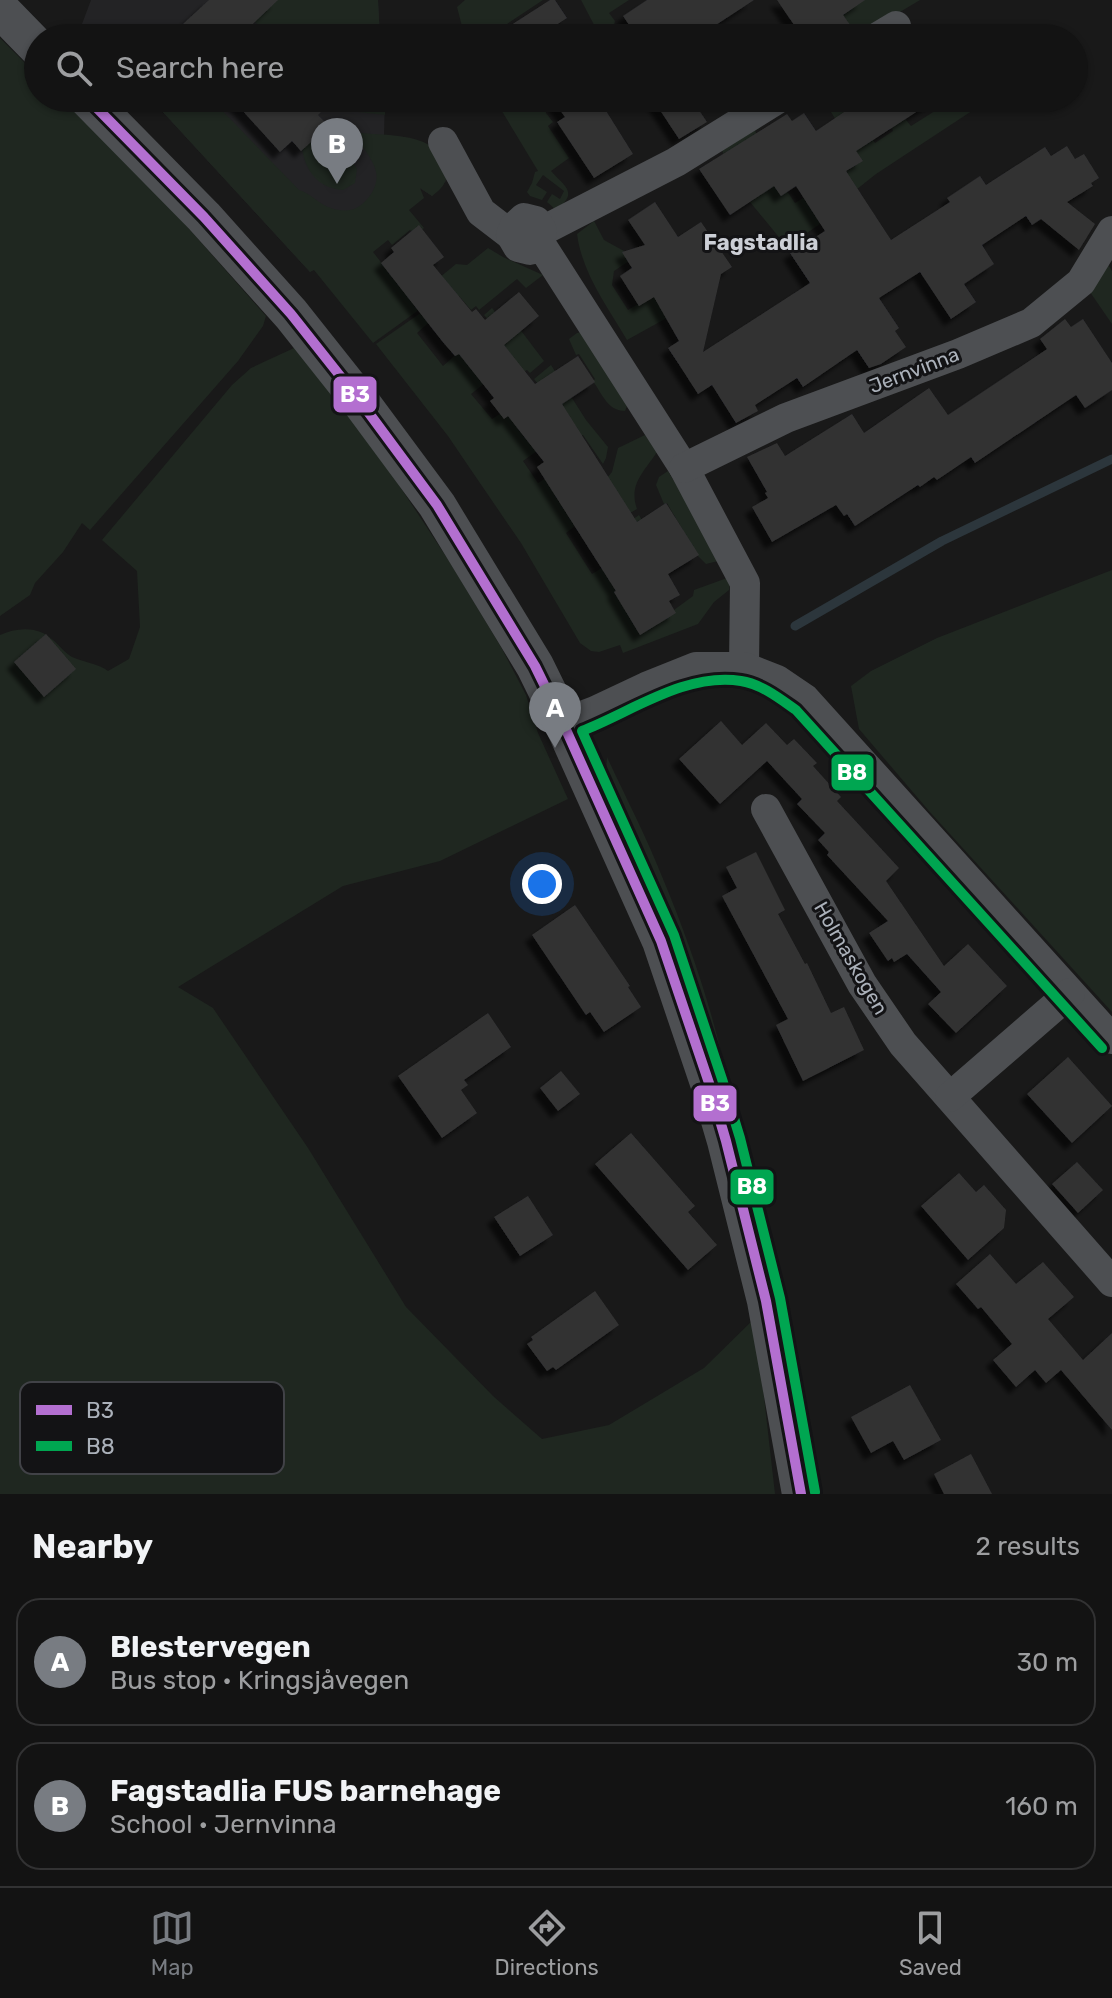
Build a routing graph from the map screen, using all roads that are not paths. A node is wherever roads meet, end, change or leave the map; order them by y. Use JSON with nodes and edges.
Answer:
{"nodes":[{"id":1,"x":0,"y":9,"type":"edge"},
{"id":2,"x":24,"y":34,"type":"edge"},
{"id":3,"x":101,"y":112,"type":"edge"},
{"id":4,"x":756,"y":112,"type":"edge"},
{"id":5,"x":443,"y":142,"type":"dead end"},
{"id":6,"x":1112,"y":231,"type":"edge"},
{"id":7,"x":541,"y":237,"type":"junction"},
{"id":8,"x":684,"y":468,"type":"junction"},
{"id":9,"x":744,"y":667,"type":"junction"},
{"id":10,"x":563,"y":723,"type":"junction"},
{"id":11,"x":766,"y":809,"type":"dead end"},
{"id":12,"x":1070,"y":993,"type":"junction"},
{"id":13,"x":1112,"y":1039,"type":"edge"},
{"id":14,"x":950,"y":1097,"type":"junction"},
{"id":15,"x":1112,"y":1282,"type":"edge"},
{"id":16,"x":801,"y":1494,"type":"edge"}],
"edges":[{"from":1,"to":2,"type":"street"},
{"from":3,"to":10,"type":"street"},
{"from":4,"to":7,"type":"street"},
{"from":5,"to":7,"type":"street"},
{"from":6,"to":8,"type":"street","name":"Jernvinna"},
{"from":7,"to":8,"type":"street"},
{"from":8,"to":9,"type":"street"},
{"from":9,"to":10,"type":"street"},
{"from":9,"to":12,"type":"street"},
{"from":10,"to":16,"type":"street"},
{"from":11,"to":14,"type":"street","name":"Holmaskogen"},
{"from":12,"to":13,"type":"street"},
{"from":12,"to":14,"type":"street"},
{"from":14,"to":15,"type":"street","name":"Holmaskogen"}]}
